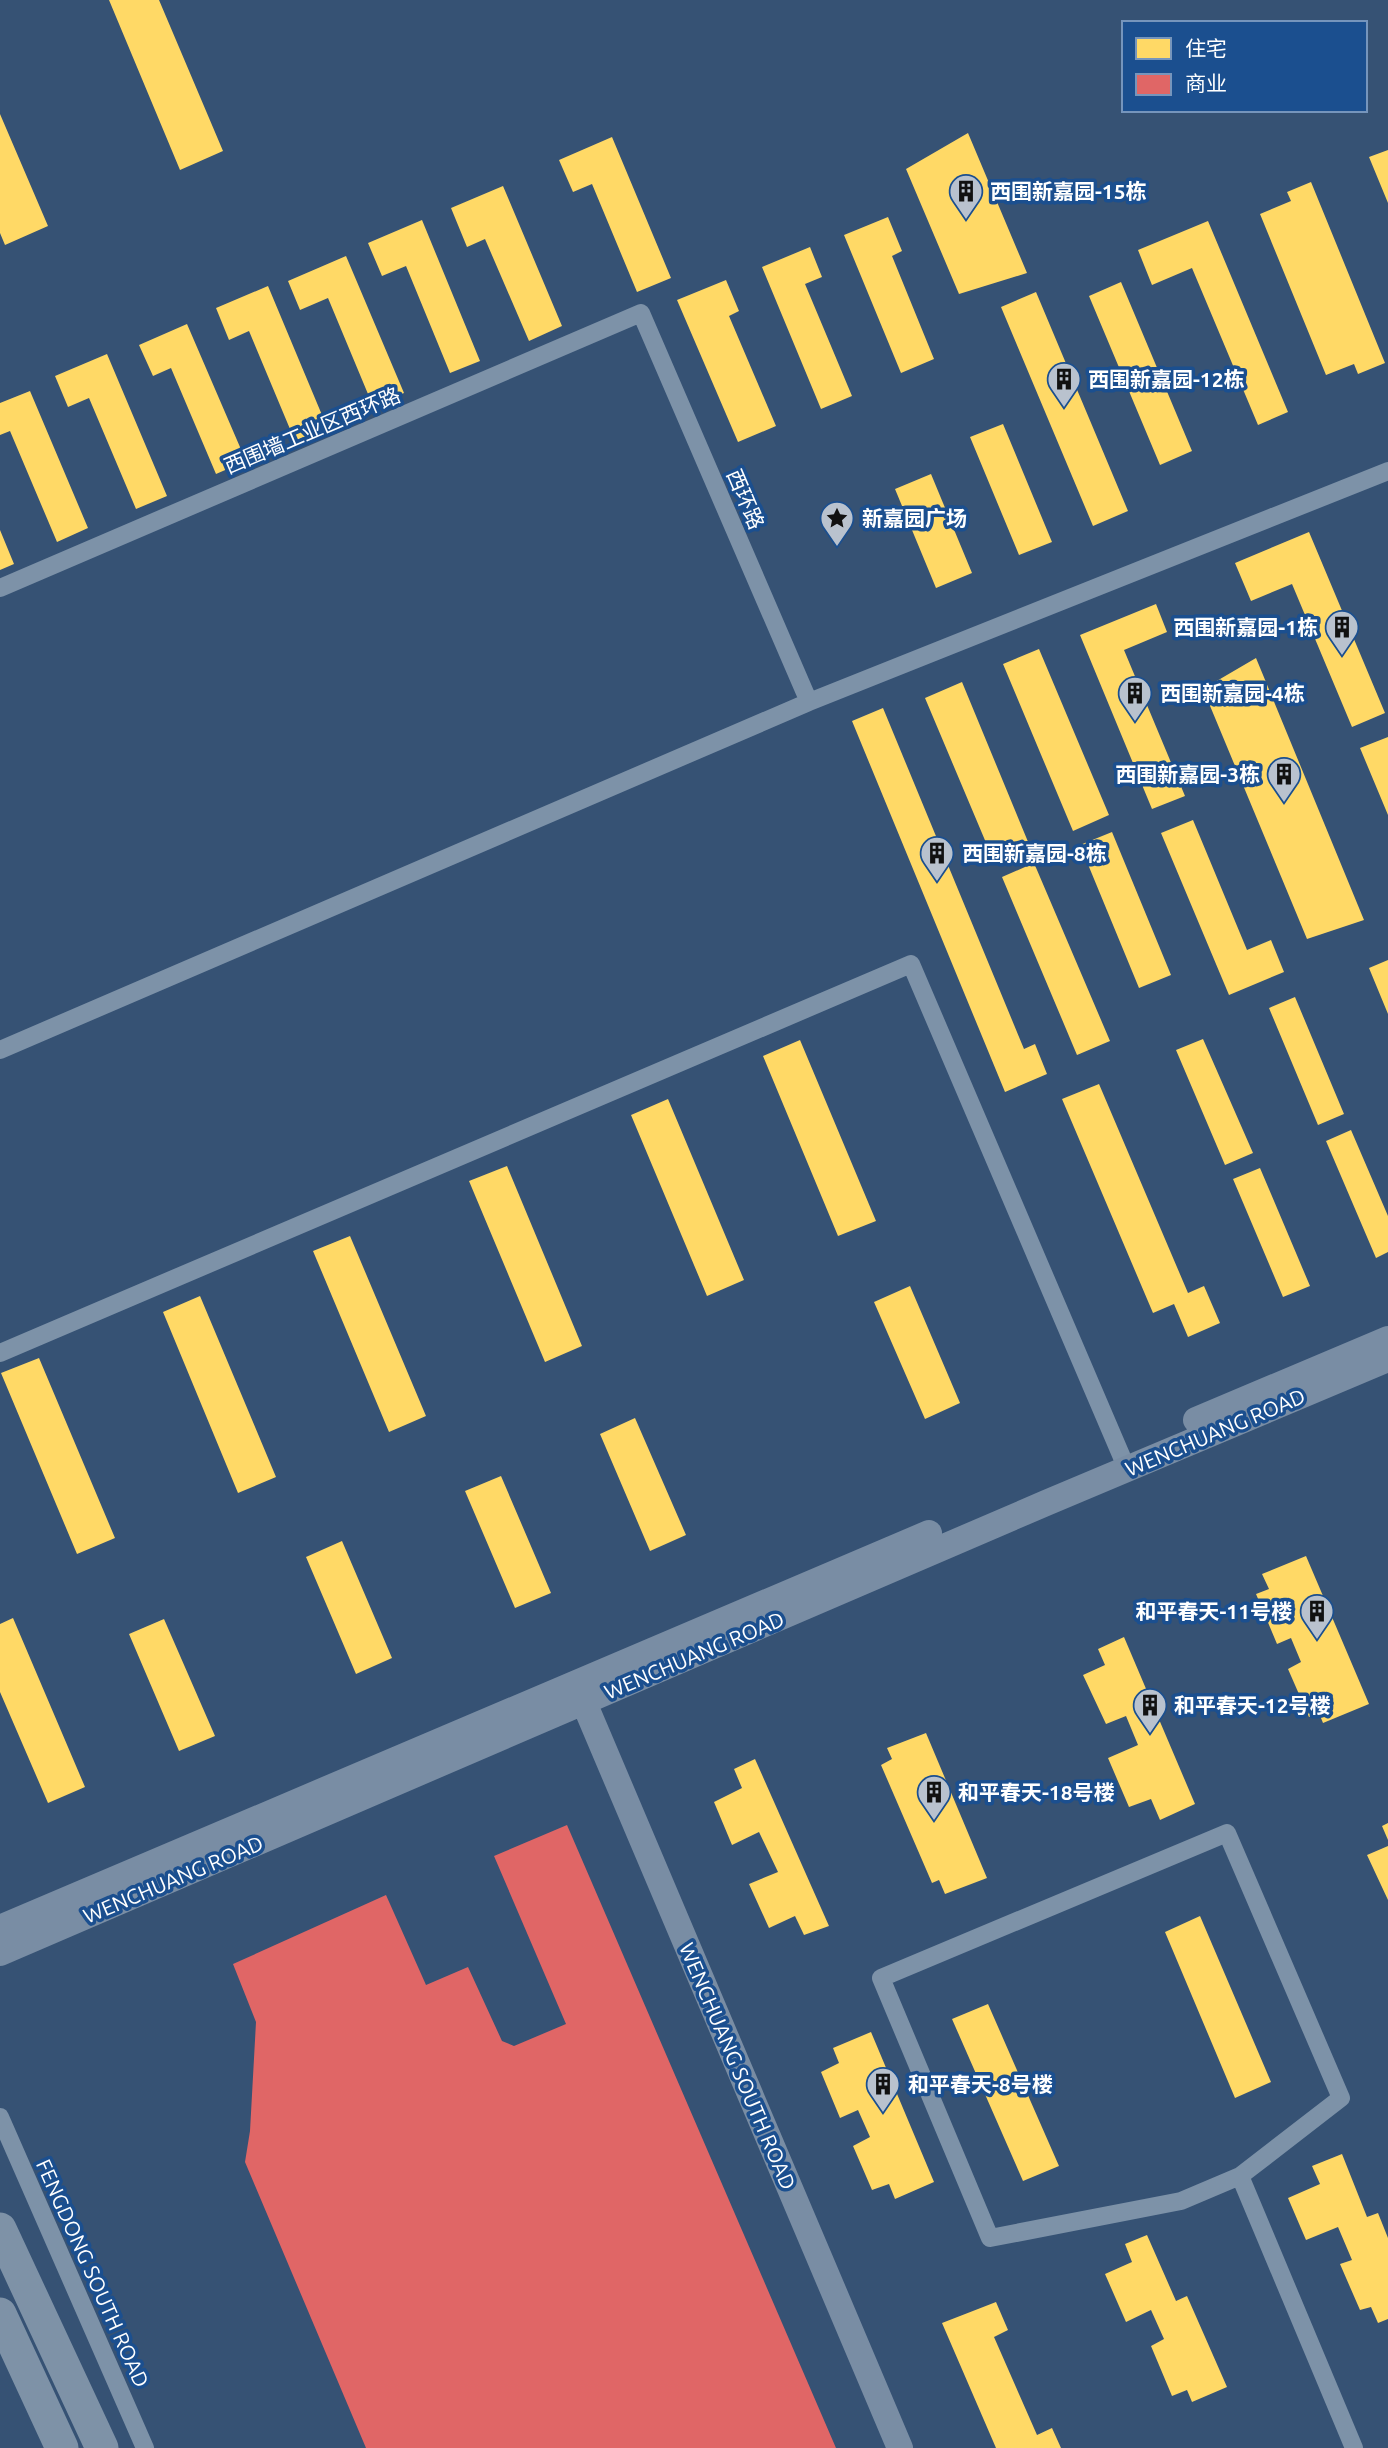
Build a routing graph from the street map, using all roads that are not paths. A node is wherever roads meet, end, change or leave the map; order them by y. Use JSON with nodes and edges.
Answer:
{"nodes":[{"id":1,"x":641,"y":313,"type":"joint"},
{"id":2,"x":1388,"y":471,"type":"edge"},
{"id":3,"x":0,"y":588,"type":"edge"},
{"id":4,"x":809,"y":702,"type":"junction"},
{"id":5,"x":0,"y":1050,"type":"edge"},
{"id":6,"x":1388,"y":1339,"type":"edge"},
{"id":7,"x":0,"y":1353,"type":"edge"},
{"id":8,"x":1388,"y":1359,"type":"edge"},
{"id":9,"x":1124,"y":1461,"type":"junction"},
{"id":10,"x":580,"y":1693,"type":"junction"},
{"id":11,"x":0,"y":1928,"type":"edge"},
{"id":12,"x":0,"y":1953,"type":"edge"},
{"id":13,"x":0,"y":2117,"type":"edge"},
{"id":14,"x":1240,"y":2176,"type":"junction"},
{"id":15,"x":0,"y":2229,"type":"edge"},
{"id":16,"x":0,"y":2314,"type":"edge"},
{"id":17,"x":62,"y":2448,"type":"edge"},
{"id":18,"x":102,"y":2448,"type":"edge"},
{"id":19,"x":145,"y":2448,"type":"edge"},
{"id":20,"x":900,"y":2448,"type":"edge"},
{"id":21,"x":1354,"y":2448,"type":"edge"}],
"edges":[{"from":1,"to":3,"type":"street","name":"西围墙工业区西环路"},
{"from":1,"to":4,"type":"street","name":"西环路"},
{"from":2,"to":4,"type":"street"},
{"from":4,"to":5,"type":"street"},
{"from":6,"to":9,"type":"street","name":"WENCHUANG ROAD"},
{"from":7,"to":9,"type":"street"},
{"from":8,"to":9,"type":"street","name":"WENCHUANG ROAD"},
{"from":9,"to":10,"type":"street","name":"WENCHUANG ROAD"},
{"from":10,"to":11,"type":"street","name":"WENCHUANG ROAD"},
{"from":10,"to":12,"type":"street","name":"WENCHUANG ROAD"},
{"from":10,"to":20,"type":"street","name":"WENCHUANG SOUTH ROAD"},
{"from":13,"to":19,"type":"street","name":"FENGDONG SOUTH ROAD"},
{"from":14,"to":14,"type":"street"},
{"from":14,"to":21,"type":"street"},
{"from":15,"to":18,"type":"highway"},
{"from":16,"to":17,"type":"highway"}]}
